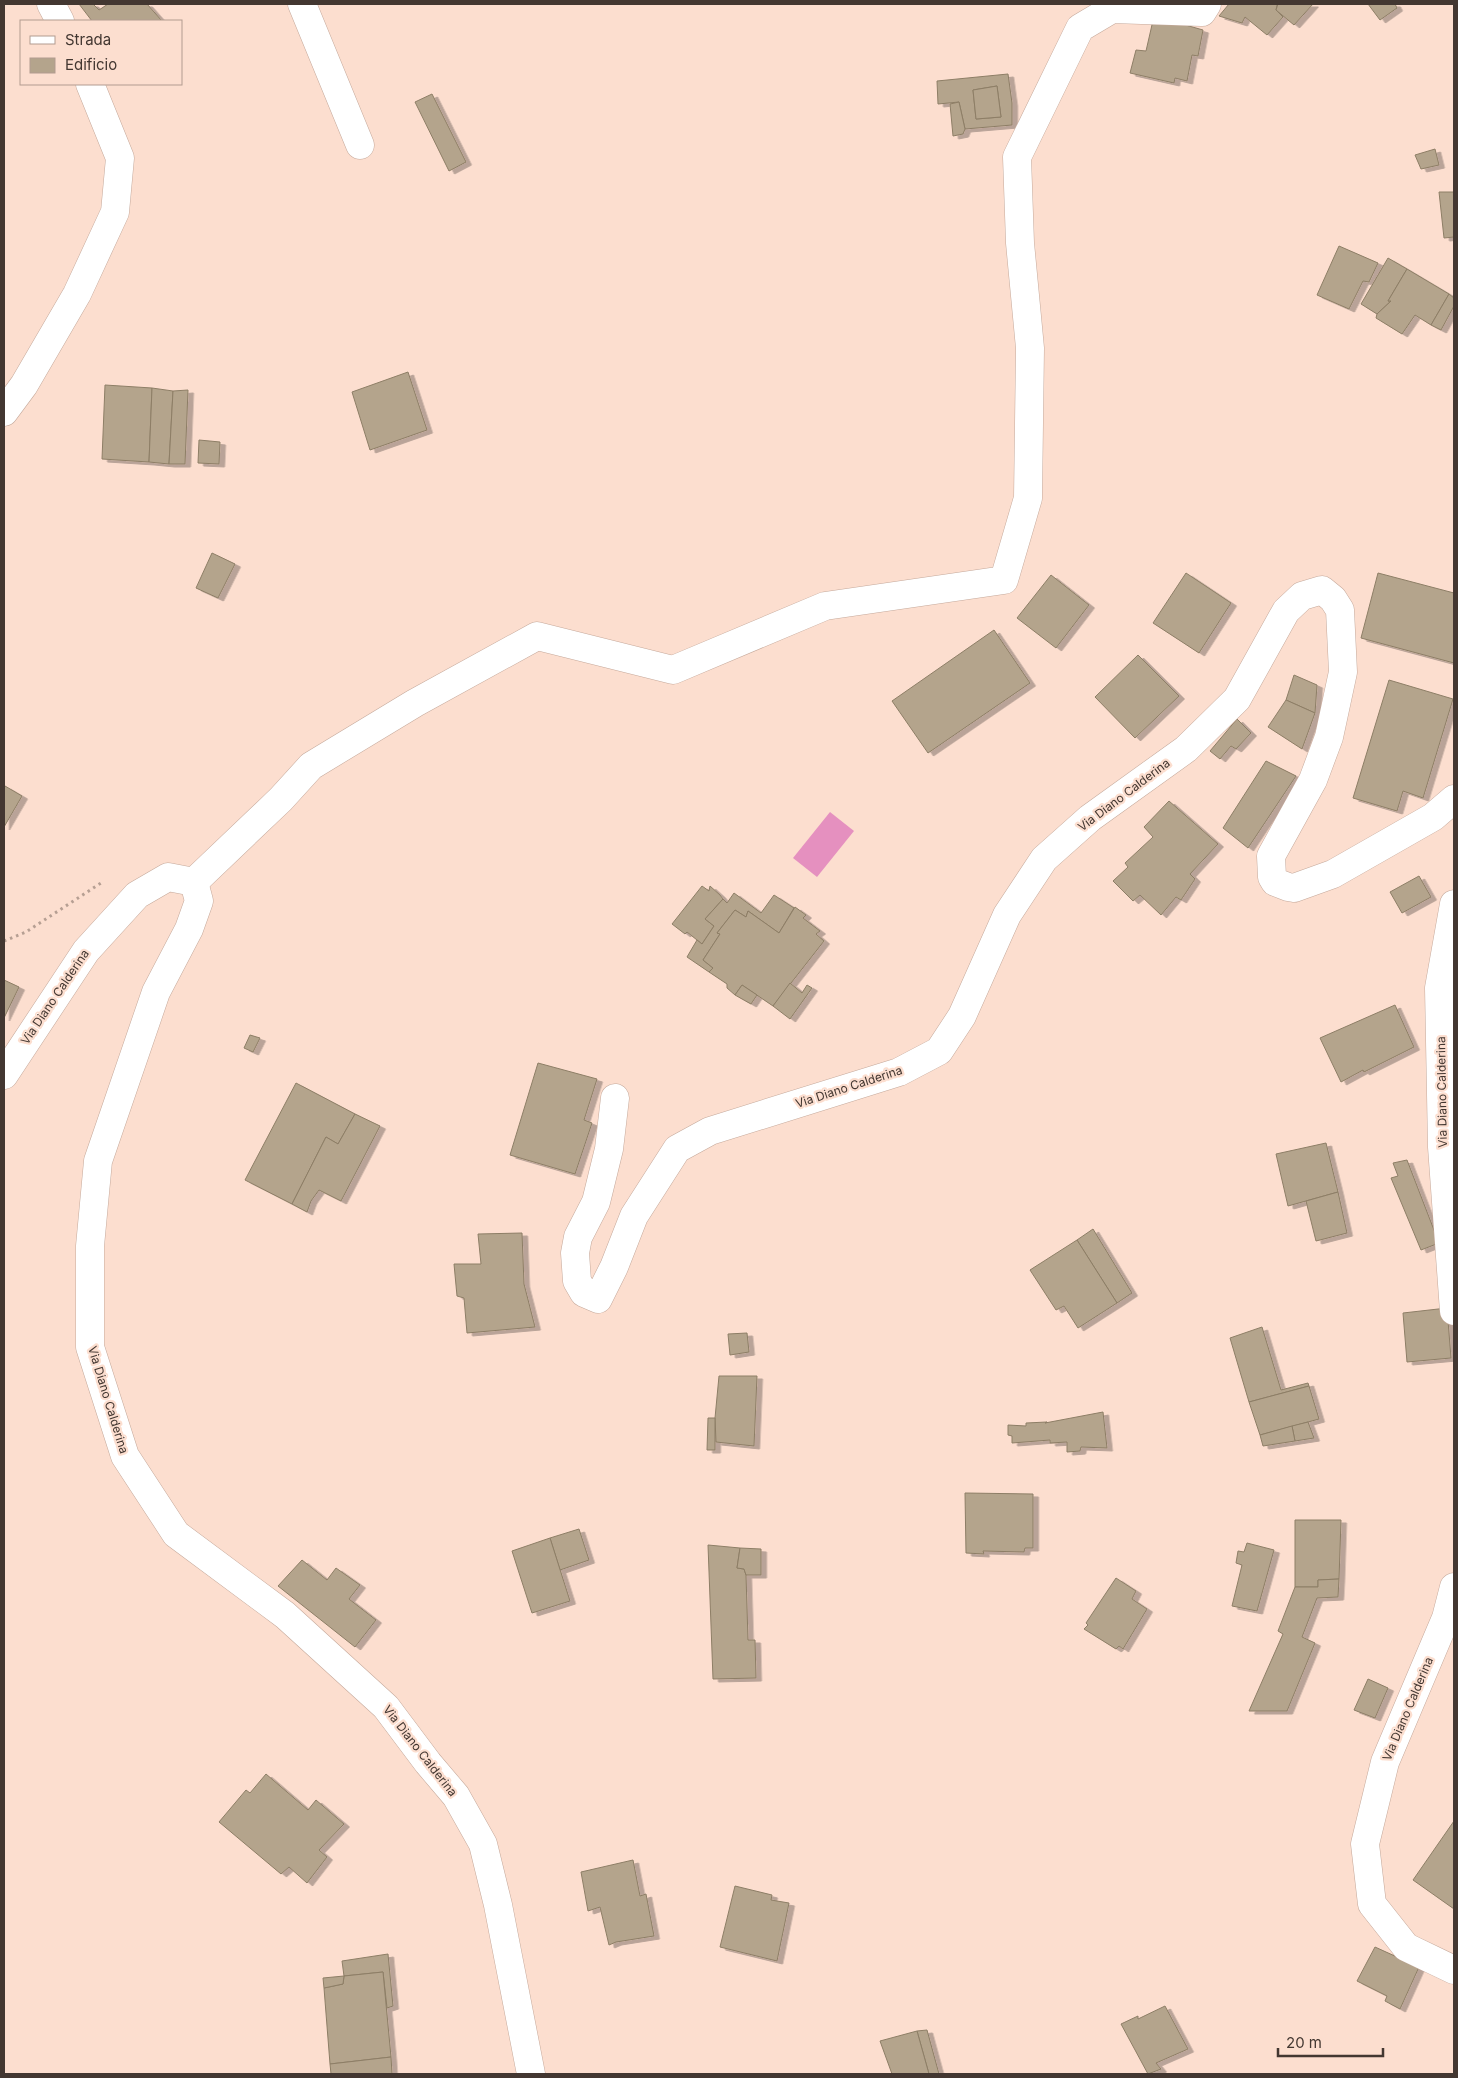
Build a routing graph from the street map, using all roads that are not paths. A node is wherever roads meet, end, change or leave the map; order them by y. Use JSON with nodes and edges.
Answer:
{"nodes":[{"id":1,"x":51,"y":4,"type":"edge"},
{"id":2,"x":302,"y":4,"type":"edge"},
{"id":3,"x":1207,"y":4,"type":"edge"},
{"id":4,"x":59,"y":20,"type":"edge"},
{"id":5,"x":90,"y":85,"type":"edge"},
{"id":6,"x":360,"y":144,"type":"dead end"},
{"id":7,"x":4,"y":412,"type":"edge"},
{"id":8,"x":1454,"y":798,"type":"edge"},
{"id":9,"x":194,"y":882,"type":"junction"},
{"id":10,"x":1454,"y":904,"type":"edge"},
{"id":11,"x":4,"y":1075,"type":"edge"},
{"id":12,"x":616,"y":1098,"type":"dead end"},
{"id":13,"x":1454,"y":1311,"type":"edge"},
{"id":14,"x":1454,"y":1587,"type":"edge"},
{"id":15,"x":1454,"y":1970,"type":"edge"},
{"id":16,"x":531,"y":2074,"type":"edge"}],
"edges":[{"from":1,"to":4,"type":"street"},
{"from":2,"to":6,"type":"street"},
{"from":3,"to":9,"type":"street"},
{"from":5,"to":7,"type":"street"},
{"from":8,"to":12,"type":"street","name":"Via Diano Calderina"},
{"from":9,"to":11,"type":"street","name":"Via Diano Calderina"},
{"from":9,"to":16,"type":"street","name":"Via Diano Calderina"},
{"from":10,"to":13,"type":"street","name":"Via Diano Calderina"},
{"from":14,"to":15,"type":"street","name":"Via Diano Calderina"}]}
